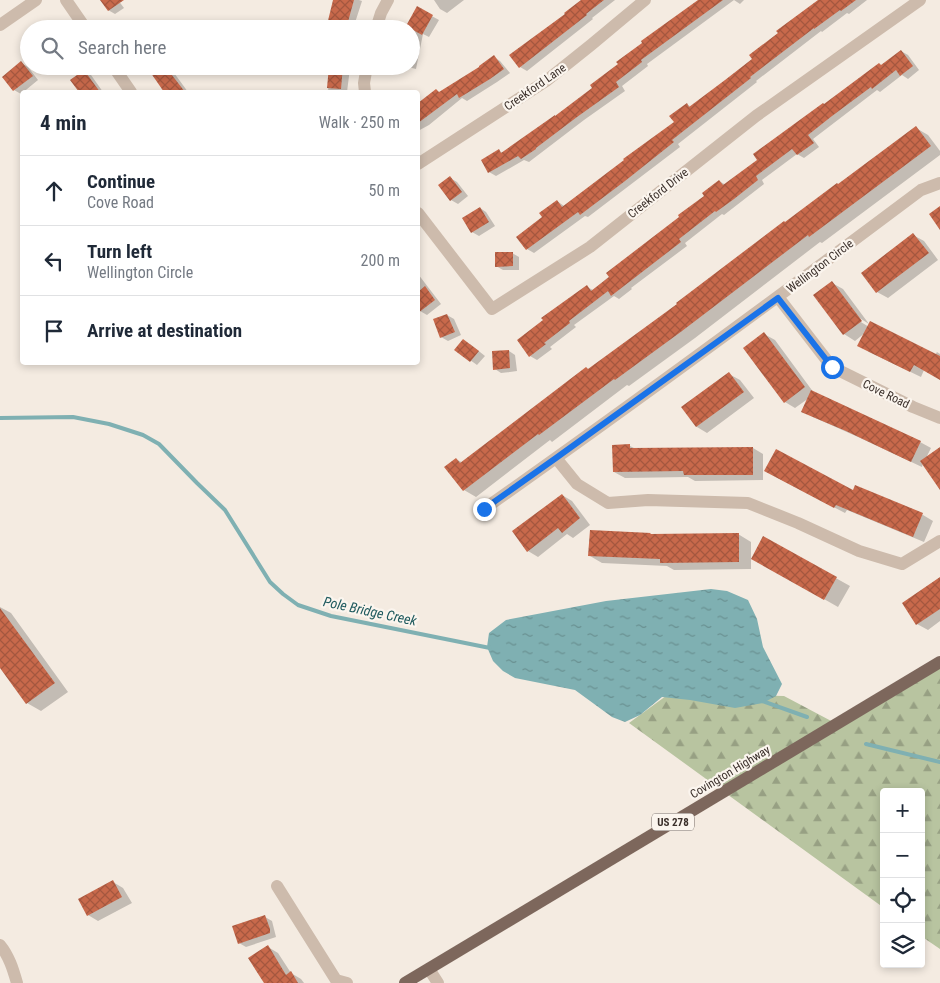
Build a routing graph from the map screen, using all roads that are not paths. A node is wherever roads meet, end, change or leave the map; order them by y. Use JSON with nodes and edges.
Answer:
{"nodes":[{"id":1,"x":36,"y":0,"type":"edge"},
{"id":2,"x":66,"y":0,"type":"edge"},
{"id":3,"x":388,"y":0,"type":"edge"},
{"id":4,"x":645,"y":0,"type":"edge"},
{"id":5,"x":920,"y":0,"type":"edge"},
{"id":6,"x":80,"y":20,"type":"edge"},
{"id":7,"x":379,"y":20,"type":"edge"},
{"id":8,"x":0,"y":25,"type":"edge"},
{"id":9,"x":119,"y":75,"type":"edge"},
{"id":10,"x":365,"y":75,"type":"edge"},
{"id":11,"x":130,"y":90,"type":"edge"},
{"id":12,"x":365,"y":90,"type":"edge"},
{"id":13,"x":420,"y":163,"type":"edge"},
{"id":14,"x":940,"y":183,"type":"edge"},
{"id":15,"x":420,"y":215,"type":"edge"},
{"id":16,"x":778,"y":298,"type":"junction"},
{"id":17,"x":940,"y":418,"type":"edge"},
{"id":18,"x":556,"y":458,"type":"junction"},
{"id":19,"x":484,"y":509,"type":"dead end"},
{"id":20,"x":940,"y":541,"type":"edge"},
{"id":21,"x":940,"y":662,"type":"edge"},
{"id":22,"x":277,"y":886,"type":"dead end"},
{"id":23,"x":2,"y":949,"type":"edge"},
{"id":24,"x":429,"y":969,"type":"junction"},
{"id":25,"x":14,"y":970,"type":"junction"},
{"id":26,"x":11,"y":983,"type":"edge"},
{"id":27,"x":17,"y":983,"type":"edge"},
{"id":28,"x":26,"y":983,"type":"edge"},
{"id":29,"x":347,"y":983,"type":"edge"},
{"id":30,"x":405,"y":983,"type":"edge"},
{"id":31,"x":438,"y":983,"type":"edge"}],
"edges":[{"from":1,"to":8,"type":"street"},
{"from":2,"to":6,"type":"street"},
{"from":3,"to":7,"type":"street"},
{"from":4,"to":13,"type":"street","name":"Creekford Lane"},
{"from":5,"to":15,"type":"street","name":"Creekford Drive"},
{"from":9,"to":11,"type":"street"},
{"from":10,"to":12,"type":"street"},
{"from":14,"to":16,"type":"street","name":"Wellington Circle"},
{"from":16,"to":17,"type":"street","name":"Cove Road"},
{"from":16,"to":18,"type":"street","name":"Wellington Circle"},
{"from":18,"to":19,"type":"street","name":"Wellington Circle"},
{"from":18,"to":20,"type":"street"},
{"from":21,"to":24,"type":"main road","name":"Covington Highway","number":"US 278"},
{"from":22,"to":29,"type":"street"},
{"from":23,"to":25,"type":"street"},
{"from":24,"to":30,"type":"main road","name":"Covington Highway","number":"US 278"},
{"from":24,"to":31,"type":"street"},
{"from":25,"to":26,"type":"street"},
{"from":25,"to":27,"type":"street"},
{"from":25,"to":28,"type":"street"}]}
